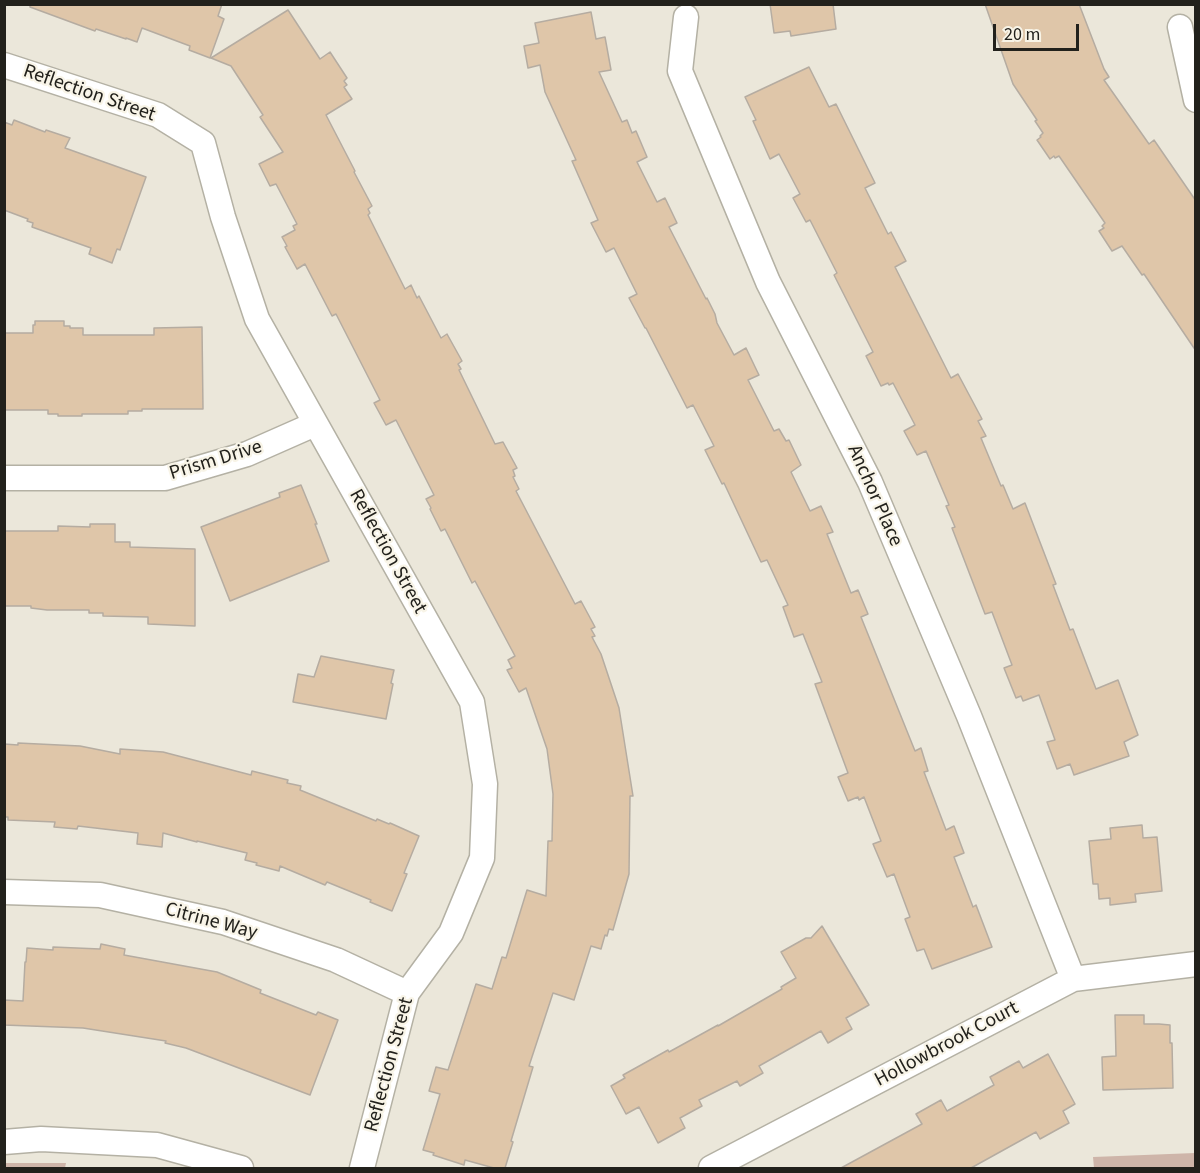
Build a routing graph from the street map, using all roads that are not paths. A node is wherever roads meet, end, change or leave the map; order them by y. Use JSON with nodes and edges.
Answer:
{"nodes":[{"id":1,"x":686,"y":17,"type":"dead end"},
{"id":2,"x":1180,"y":27,"type":"dead end"},
{"id":3,"x":4,"y":65,"type":"edge"},
{"id":4,"x":1196,"y":100,"type":"edge"},
{"id":5,"x":315,"y":424,"type":"junction"},
{"id":6,"x":4,"y":478,"type":"edge"},
{"id":7,"x":4,"y":892,"type":"edge"},
{"id":8,"x":1196,"y":964,"type":"edge"},
{"id":9,"x":1073,"y":979,"type":"junction"},
{"id":10,"x":407,"y":993,"type":"junction"},
{"id":11,"x":4,"y":1142,"type":"edge"},
{"id":12,"x":241,"y":1168,"type":"edge"},
{"id":13,"x":362,"y":1168,"type":"edge"},
{"id":14,"x":711,"y":1168,"type":"edge"}],
"edges":[{"from":1,"to":9,"type":"street","name":"Anchor Place"},
{"from":2,"to":4,"type":"street"},
{"from":3,"to":5,"type":"street","name":"Reflection Street"},
{"from":5,"to":6,"type":"street","name":"Prism Drive"},
{"from":5,"to":10,"type":"street","name":"Reflection Street"},
{"from":7,"to":10,"type":"street","name":"Citrine Way"},
{"from":8,"to":9,"type":"street","name":"Hollowbrook Court"},
{"from":9,"to":14,"type":"street","name":"Hollowbrook Court"},
{"from":10,"to":13,"type":"street","name":"Reflection Street"},
{"from":11,"to":12,"type":"street"}]}
